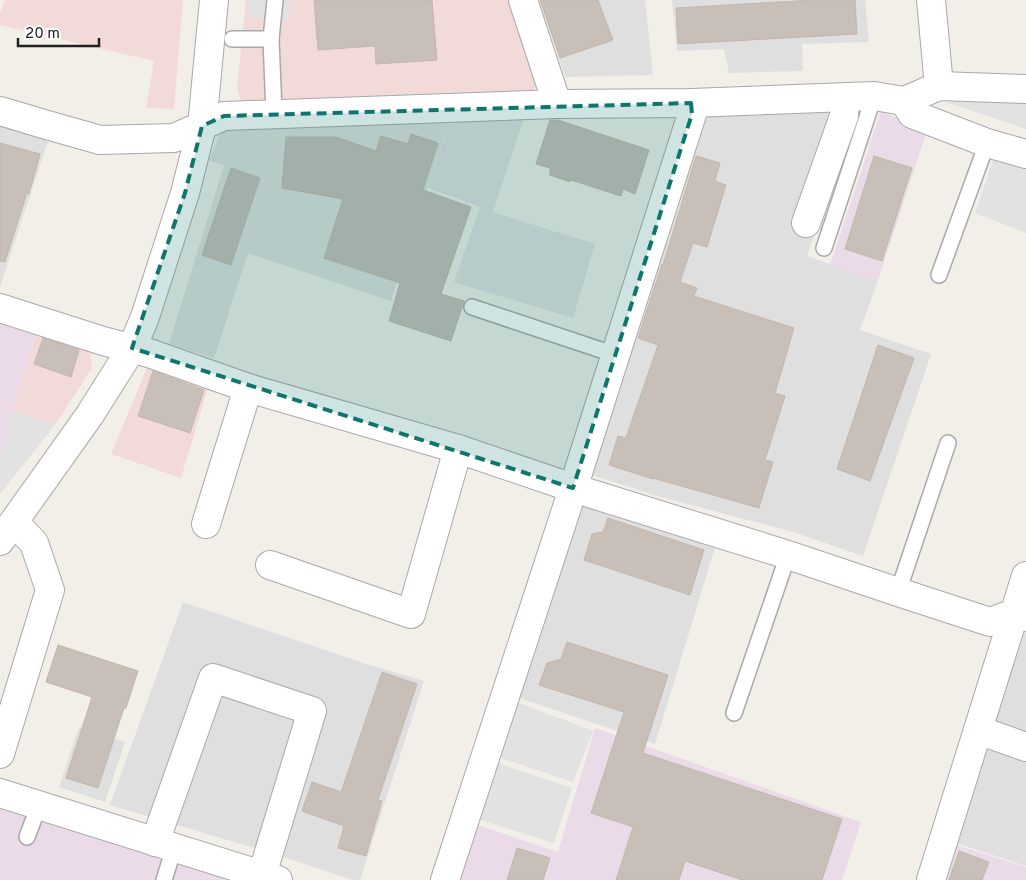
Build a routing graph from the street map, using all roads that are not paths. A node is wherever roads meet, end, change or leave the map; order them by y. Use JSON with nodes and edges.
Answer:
{"nodes":[{"id":1,"x":214,"y":0,"type":"edge"},
{"id":2,"x":275,"y":0,"type":"edge"},
{"id":3,"x":523,"y":0,"type":"edge"},
{"id":4,"x":931,"y":0,"type":"edge"},
{"id":5,"x":232,"y":39,"type":"dead end"},
{"id":6,"x":271,"y":39,"type":"junction"},
{"id":7,"x":939,"y":86,"type":"junction"},
{"id":8,"x":1026,"y":89,"type":"edge"},
{"id":9,"x":874,"y":96,"type":"junction"},
{"id":10,"x":845,"y":98,"type":"junction"},
{"id":11,"x":904,"y":101,"type":"junction"},
{"id":12,"x":691,"y":103,"type":"junction"},
{"id":13,"x":557,"y":104,"type":"junction"},
{"id":14,"x":0,"y":111,"type":"edge"},
{"id":15,"x":274,"y":114,"type":"junction"},
{"id":16,"x":202,"y":126,"type":"junction"},
{"id":17,"x":987,"y":143,"type":"junction"},
{"id":18,"x":1026,"y":154,"type":"edge"},
{"id":19,"x":806,"y":223,"type":"dead end"},
{"id":20,"x":824,"y":248,"type":"dead end"},
{"id":21,"x":939,"y":275,"type":"dead end"},
{"id":22,"x":472,"y":307,"type":"dead end"},
{"id":23,"x":0,"y":308,"type":"edge"},
{"id":24,"x":132,"y":348,"type":"junction"},
{"id":25,"x":616,"y":355,"type":"junction"},
{"id":26,"x":248,"y":388,"type":"junction"},
{"id":27,"x":948,"y":443,"type":"dead end"},
{"id":28,"x":458,"y":449,"type":"junction"},
{"id":29,"x":573,"y":488,"type":"junction"},
{"id":30,"x":206,"y":524,"type":"dead end"},
{"id":31,"x":7,"y":532,"type":"edge"},
{"id":32,"x":788,"y":555,"type":"junction"},
{"id":33,"x":270,"y":566,"type":"dead end"},
{"id":34,"x":1026,"y":576,"type":"edge"},
{"id":35,"x":898,"y":592,"type":"junction"},
{"id":36,"x":1020,"y":615,"type":"edge"},
{"id":37,"x":734,"y":713,"type":"dead end"},
{"id":38,"x":978,"y":730,"type":"junction"},
{"id":39,"x":1026,"y":748,"type":"edge"},
{"id":40,"x":0,"y":754,"type":"edge"},
{"id":41,"x":0,"y":793,"type":"edge"},
{"id":42,"x":39,"y":805,"type":"junction"},
{"id":43,"x":27,"y":837,"type":"dead end"},
{"id":44,"x":165,"y":845,"type":"junction"},
{"id":45,"x":270,"y":877,"type":"edge"},
{"id":46,"x":164,"y":880,"type":"edge"},
{"id":47,"x":445,"y":880,"type":"edge"},
{"id":48,"x":930,"y":880,"type":"edge"}],
"edges":[{"from":1,"to":16,"type":"street"},
{"from":2,"to":6,"type":"lane"},
{"from":3,"to":13,"type":"street"},
{"from":4,"to":7,"type":"street"},
{"from":5,"to":6,"type":"lane"},
{"from":6,"to":15,"type":"lane"},
{"from":7,"to":8,"type":"street"},
{"from":7,"to":11,"type":"street"},
{"from":9,"to":10,"type":"street"},
{"from":9,"to":11,"type":"street"},
{"from":9,"to":20,"type":"lane"},
{"from":10,"to":12,"type":"street"},
{"from":10,"to":19,"type":"street"},
{"from":11,"to":17,"type":"street"},
{"from":12,"to":13,"type":"street"},
{"from":12,"to":25,"type":"street"},
{"from":13,"to":15,"type":"street"},
{"from":14,"to":16,"type":"street"},
{"from":15,"to":16,"type":"street"},
{"from":16,"to":24,"type":"street"},
{"from":17,"to":18,"type":"street"},
{"from":17,"to":21,"type":"lane"},
{"from":22,"to":25,"type":"lane"},
{"from":23,"to":24,"type":"street"},
{"from":24,"to":26,"type":"street"},
{"from":24,"to":31,"type":"street"},
{"from":25,"to":29,"type":"street"},
{"from":26,"to":28,"type":"street"},
{"from":26,"to":30,"type":"street"},
{"from":27,"to":35,"type":"lane"},
{"from":28,"to":29,"type":"street"},
{"from":28,"to":33,"type":"street"},
{"from":29,"to":32,"type":"street"},
{"from":29,"to":47,"type":"street"},
{"from":31,"to":40,"type":"street"},
{"from":32,"to":35,"type":"street"},
{"from":32,"to":37,"type":"lane"},
{"from":34,"to":36,"type":"street"},
{"from":35,"to":36,"type":"street"},
{"from":36,"to":38,"type":"street"},
{"from":38,"to":39,"type":"street"},
{"from":38,"to":48,"type":"street"},
{"from":41,"to":42,"type":"street"},
{"from":42,"to":43,"type":"lane"},
{"from":42,"to":44,"type":"street"},
{"from":44,"to":45,"type":"street"},
{"from":44,"to":45,"type":"street"},
{"from":44,"to":46,"type":"lane"}]}
